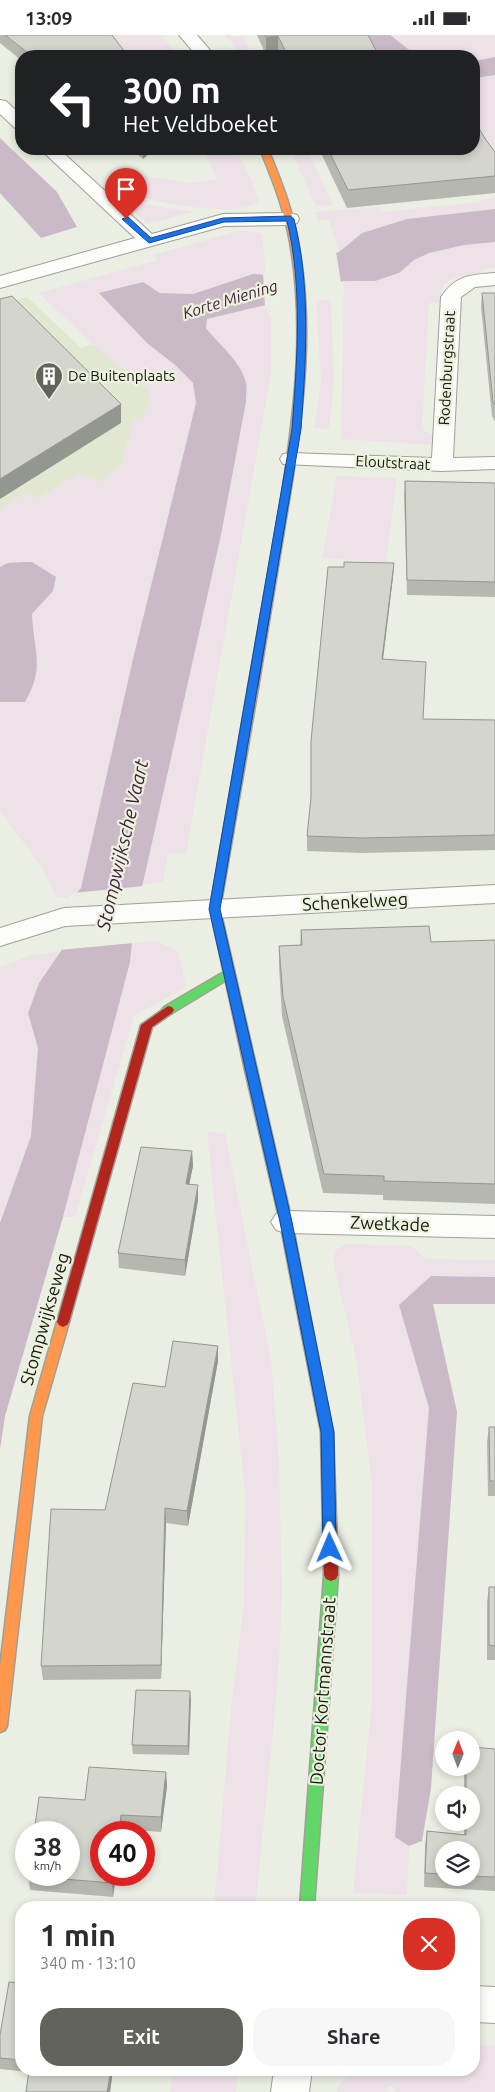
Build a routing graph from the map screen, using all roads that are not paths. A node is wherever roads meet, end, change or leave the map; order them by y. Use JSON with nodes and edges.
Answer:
{"nodes":[{"id":1,"x":188,"y":35,"type":"edge"},
{"id":2,"x":201,"y":50,"type":"edge"},
{"id":3,"x":0,"y":105,"type":"edge"},
{"id":4,"x":15,"y":118,"type":"edge"},
{"id":5,"x":56,"y":155,"type":"edge"},
{"id":6,"x":267,"y":155,"type":"edge"},
{"id":7,"x":290,"y":219,"type":"junction"},
{"id":8,"x":149,"y":241,"type":"junction"},
{"id":9,"x":495,"y":279,"type":"edge"},
{"id":10,"x":0,"y":282,"type":"edge"},
{"id":11,"x":292,"y":459,"type":"junction"},
{"id":12,"x":495,"y":463,"type":"edge"},
{"id":13,"x":442,"y":465,"type":"junction"},
{"id":14,"x":495,"y":895,"type":"edge"},
{"id":15,"x":215,"y":909,"type":"junction"},
{"id":16,"x":0,"y":937,"type":"edge"},
{"id":17,"x":229,"y":973,"type":"junction"},
{"id":18,"x":286,"y":1222,"type":"junction"},
{"id":19,"x":495,"y":1227,"type":"edge"},
{"id":20,"x":0,"y":1726,"type":"edge"},
{"id":21,"x":307,"y":1901,"type":"edge"},
{"id":22,"x":480,"y":2004,"type":"edge"},
{"id":23,"x":495,"y":2005,"type":"edge"},
{"id":24,"x":291,"y":2076,"type":"edge"},
{"id":25,"x":290,"y":2092,"type":"edge"}],
"edges":[{"from":1,"to":2,"type":"street"},
{"from":3,"to":4,"type":"street"},
{"from":5,"to":8,"type":"street"},
{"from":6,"to":7,"type":"street","name":"Doctor Kortmannstraat"},
{"from":7,"to":8,"type":"street"},
{"from":7,"to":11,"type":"street","name":"Doctor Kortmannstraat"},
{"from":8,"to":10,"type":"street"},
{"from":9,"to":13,"type":"street","name":"Rodenburgstraat"},
{"from":11,"to":13,"type":"street","name":"Eloutstraat"},
{"from":11,"to":15,"type":"street","name":"Doctor Kortmannstraat"},
{"from":12,"to":13,"type":"street","name":"Eloutstraat"},
{"from":14,"to":15,"type":"street","name":"Schenkelweg"},
{"from":15,"to":16,"type":"street","name":"Schenkelweg"},
{"from":15,"to":17,"type":"street","name":"Doctor Kortmannstraat"},
{"from":17,"to":18,"type":"street","name":"Doctor Kortmannstraat"},
{"from":17,"to":20,"type":"street","name":"Stompwijkseweg"},
{"from":18,"to":19,"type":"street","name":"Zwetkade"},
{"from":18,"to":21,"type":"street","name":"Doctor Kortmannstraat"},
{"from":22,"to":23,"type":"street"},
{"from":24,"to":25,"type":"street"}]}
